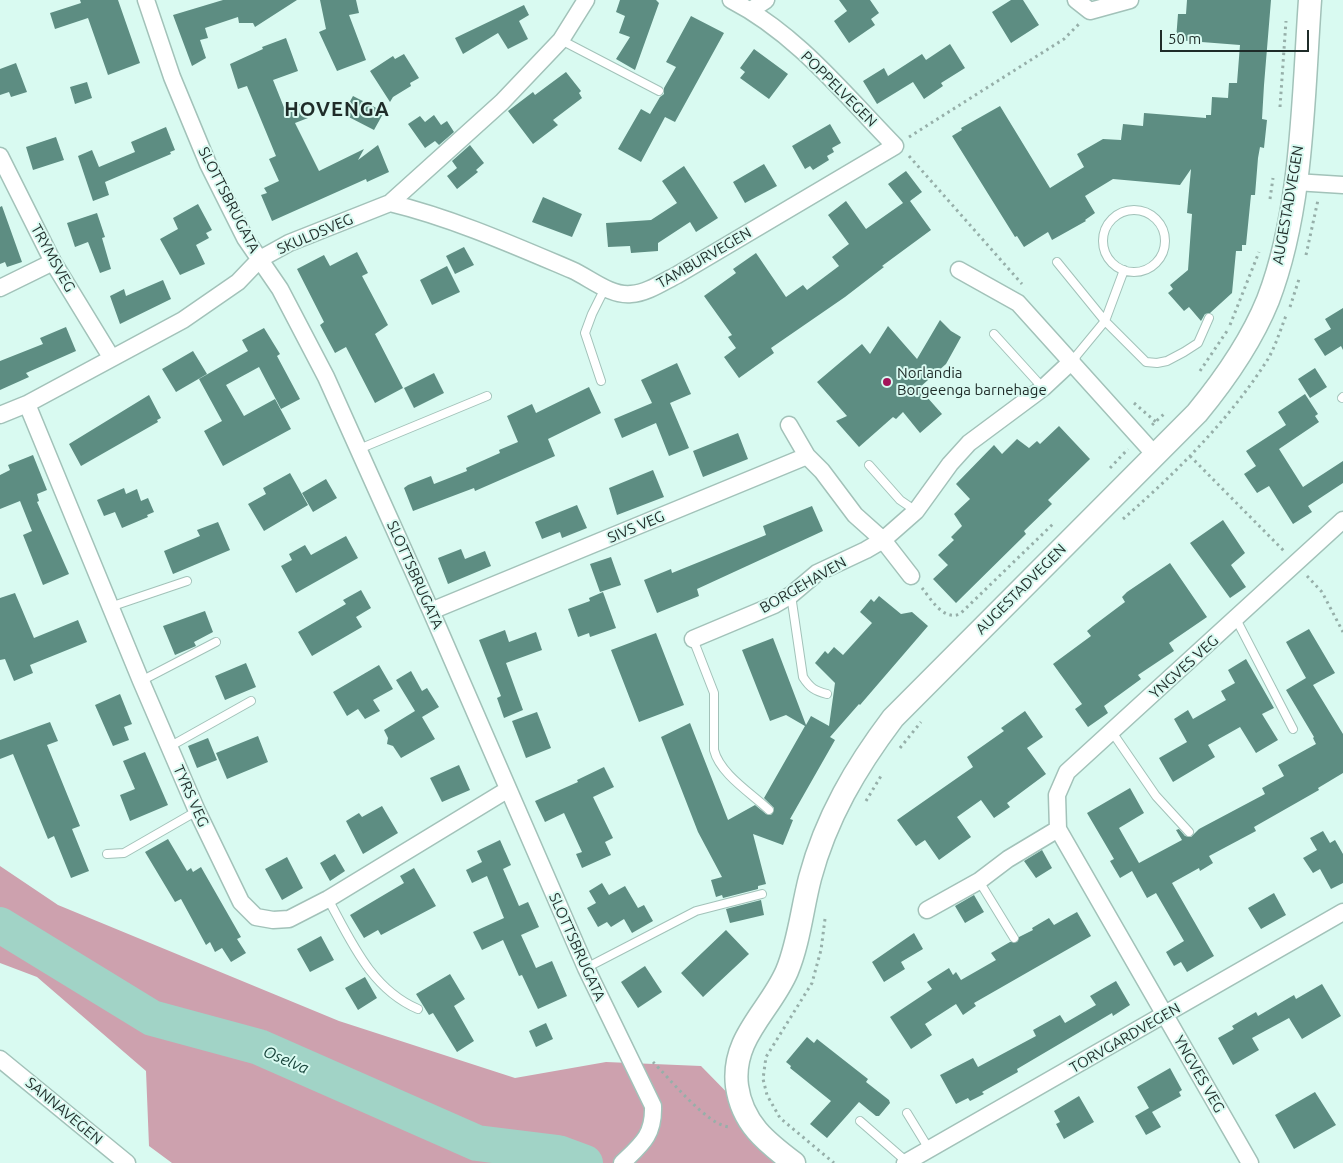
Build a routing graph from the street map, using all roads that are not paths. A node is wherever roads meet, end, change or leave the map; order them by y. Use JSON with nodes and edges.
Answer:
{"nodes":[{"id":1,"x":146,"y":0,"type":"edge"},
{"id":2,"x":586,"y":0,"type":"edge"},
{"id":3,"x":731,"y":0,"type":"edge"},
{"id":4,"x":766,"y":0,"type":"edge"},
{"id":5,"x":1076,"y":0,"type":"edge"},
{"id":6,"x":1130,"y":0,"type":"edge"},
{"id":7,"x":1310,"y":0,"type":"edge"},
{"id":8,"x":751,"y":10,"type":"junction"},
{"id":9,"x":561,"y":40,"type":"junction"},
{"id":10,"x":659,"y":91,"type":"dead end"},
{"id":11,"x":895,"y":146,"type":"joint"},
{"id":12,"x":0,"y":156,"type":"edge"},
{"id":13,"x":1295,"y":182,"type":"junction"},
{"id":14,"x":1343,"y":185,"type":"edge"},
{"id":15,"x":390,"y":203,"type":"junction"},
{"id":16,"x":260,"y":259,"type":"junction"},
{"id":17,"x":53,"y":262,"type":"junction"},
{"id":18,"x":1057,"y":262,"type":"dead end"},
{"id":19,"x":959,"y":270,"type":"dead end"},
{"id":20,"x":1124,"y":270,"type":"junction"},
{"id":21,"x":0,"y":288,"type":"edge"},
{"id":22,"x":605,"y":288,"type":"junction"},
{"id":23,"x":1209,"y":318,"type":"dead end"},
{"id":24,"x":1105,"y":321,"type":"junction"},
{"id":25,"x":994,"y":334,"type":"dead end"},
{"id":26,"x":111,"y":357,"type":"junction"},
{"id":27,"x":1072,"y":360,"type":"junction"},
{"id":28,"x":601,"y":381,"type":"dead end"},
{"id":29,"x":1043,"y":388,"type":"junction"},
{"id":30,"x":487,"y":396,"type":"dead end"},
{"id":31,"x":27,"y":404,"type":"junction"},
{"id":32,"x":0,"y":415,"type":"edge"},
{"id":33,"x":789,"y":425,"type":"dead end"},
{"id":34,"x":359,"y":449,"type":"junction"},
{"id":35,"x":807,"y":456,"type":"junction"},
{"id":36,"x":1156,"y":456,"type":"junction"},
{"id":37,"x":869,"y":465,"type":"dead end"},
{"id":38,"x":916,"y":511,"type":"junction"},
{"id":39,"x":1343,"y":520,"type":"edge"},
{"id":40,"x":883,"y":540,"type":"junction"},
{"id":41,"x":911,"y":576,"type":"dead end"},
{"id":42,"x":187,"y":581,"type":"dead end"},
{"id":43,"x":791,"y":594,"type":"junction"},
{"id":44,"x":110,"y":608,"type":"junction"},
{"id":45,"x":431,"y":611,"type":"junction"},
{"id":46,"x":1236,"y":619,"type":"junction"},
{"id":47,"x":693,"y":639,"type":"joint"},
{"id":48,"x":216,"y":642,"type":"dead end"},
{"id":49,"x":140,"y":681,"type":"junction"},
{"id":50,"x":827,"y":694,"type":"dead end"},
{"id":51,"x":251,"y":701,"type":"dead end"},
{"id":52,"x":1293,"y":729,"type":"dead end"},
{"id":53,"x":1112,"y":732,"type":"junction"},
{"id":54,"x":169,"y":747,"type":"junction"},
{"id":55,"x":507,"y":790,"type":"junction"},
{"id":56,"x":769,"y":810,"type":"dead end"},
{"id":57,"x":197,"y":811,"type":"junction"},
{"id":58,"x":1058,"y":829,"type":"junction"},
{"id":59,"x":1190,"y":832,"type":"dead end"},
{"id":60,"x":107,"y":854,"type":"dead end"},
{"id":61,"x":979,"y":881,"type":"junction"},
{"id":62,"x":762,"y":894,"type":"dead end"},
{"id":63,"x":328,"y":899,"type":"junction"},
{"id":64,"x":927,"y":910,"type":"dead end"},
{"id":65,"x":1343,"y":912,"type":"edge"},
{"id":66,"x":1014,"y":938,"type":"dead end"},
{"id":67,"x":586,"y":968,"type":"junction"},
{"id":68,"x":418,"y":1009,"type":"dead end"},
{"id":69,"x":1166,"y":1015,"type":"junction"},
{"id":70,"x":0,"y":1059,"type":"edge"},
{"id":71,"x":907,"y":1113,"type":"dead end"},
{"id":72,"x":860,"y":1121,"type":"dead end"},
{"id":73,"x":929,"y":1149,"type":"junction"},
{"id":74,"x":627,"y":1158,"type":"edge"},
{"id":75,"x":127,"y":1163,"type":"edge"},
{"id":76,"x":794,"y":1163,"type":"edge"},
{"id":77,"x":906,"y":1163,"type":"edge"},
{"id":78,"x":1250,"y":1163,"type":"edge"}],
"edges":[{"from":1,"to":16,"type":"street","name":"SLOTTSBRUGATA"},
{"from":2,"to":9,"type":"street","name":"SKULDSVEG"},
{"from":3,"to":8,"type":"street","name":"POPPELVEGEN"},
{"from":4,"to":8,"type":"street"},
{"from":5,"to":6,"type":"street"},
{"from":7,"to":13,"type":"main road","name":"AUGESTADVEGEN"},
{"from":8,"to":11,"type":"street","name":"POPPELVEGEN"},
{"from":9,"to":10,"type":"lane"},
{"from":9,"to":15,"type":"street","name":"SKULDSVEG"},
{"from":11,"to":22,"type":"street","name":"TAMBURVEGEN"},
{"from":12,"to":17,"type":"street","name":"TRYMSVEG"},
{"from":13,"to":14,"type":"street"},
{"from":13,"to":36,"type":"main road","name":"AUGESTADVEGEN"},
{"from":15,"to":16,"type":"street","name":"SKULDSVEG"},
{"from":15,"to":22,"type":"street","name":"TAMBURVEGEN"},
{"from":16,"to":26,"type":"street","name":"SKULDSVEG"},
{"from":16,"to":34,"type":"street","name":"SLOTTSBRUGATA"},
{"from":17,"to":21,"type":"street"},
{"from":17,"to":26,"type":"street","name":"TRYMSVEG"},
{"from":18,"to":24,"type":"lane"},
{"from":19,"to":27,"type":"street"},
{"from":20,"to":20,"type":"lane"},
{"from":20,"to":24,"type":"lane"},
{"from":22,"to":28,"type":"lane"},
{"from":23,"to":24,"type":"lane"},
{"from":24,"to":27,"type":"lane"},
{"from":25,"to":29,"type":"lane"},
{"from":26,"to":31,"type":"street","name":"SKULDSVEG"},
{"from":27,"to":29,"type":"street","name":"BORGEHAVEN"},
{"from":27,"to":36,"type":"street"},
{"from":29,"to":38,"type":"street","name":"BORGEHAVEN"},
{"from":30,"to":34,"type":"lane"},
{"from":31,"to":32,"type":"street","name":"SKULDSVEG"},
{"from":31,"to":44,"type":"street","name":"TYRS VEG"},
{"from":33,"to":35,"type":"street"},
{"from":34,"to":45,"type":"street","name":"SLOTTSBRUGATA"},
{"from":35,"to":40,"type":"street"},
{"from":35,"to":45,"type":"street","name":"SIVS VEG"},
{"from":36,"to":76,"type":"main road","name":"AUGESTADVEGEN"},
{"from":37,"to":38,"type":"lane"},
{"from":38,"to":40,"type":"street","name":"BORGEHAVEN"},
{"from":39,"to":46,"type":"street","name":"YNGVES VEG"},
{"from":40,"to":41,"type":"street"},
{"from":40,"to":43,"type":"street","name":"BORGEHAVEN"},
{"from":42,"to":44,"type":"lane"},
{"from":43,"to":47,"type":"street","name":"BORGEHAVEN"},
{"from":43,"to":50,"type":"lane"},
{"from":44,"to":49,"type":"street","name":"TYRS VEG"},
{"from":45,"to":55,"type":"street","name":"SLOTTSBRUGATA"},
{"from":46,"to":52,"type":"lane"},
{"from":46,"to":53,"type":"street","name":"YNGVES VEG"},
{"from":47,"to":56,"type":"lane"},
{"from":48,"to":49,"type":"lane"},
{"from":49,"to":54,"type":"street","name":"TYRS VEG"},
{"from":51,"to":54,"type":"lane"},
{"from":53,"to":58,"type":"street","name":"YNGVES VEG"},
{"from":53,"to":59,"type":"lane"},
{"from":54,"to":57,"type":"street","name":"TYRS VEG"},
{"from":55,"to":63,"type":"street","name":"TYRS VEG"},
{"from":55,"to":67,"type":"street","name":"SLOTTSBRUGATA"},
{"from":57,"to":60,"type":"lane"},
{"from":57,"to":63,"type":"street","name":"TYRS VEG"},
{"from":58,"to":61,"type":"street"},
{"from":58,"to":69,"type":"street","name":"YNGVES VEG"},
{"from":61,"to":64,"type":"street"},
{"from":61,"to":66,"type":"lane"},
{"from":62,"to":67,"type":"lane"},
{"from":63,"to":68,"type":"lane"},
{"from":65,"to":69,"type":"street","name":"TORVGARDVEGEN"},
{"from":67,"to":74,"type":"street","name":"SLOTTSBRUGATA"},
{"from":69,"to":73,"type":"street","name":"TORVGARDVEGEN"},
{"from":69,"to":78,"type":"street","name":"YNGVES VEG"},
{"from":70,"to":75,"type":"street","name":"SANNAVEGEN"},
{"from":71,"to":73,"type":"lane"},
{"from":72,"to":77,"type":"lane"},
{"from":73,"to":77,"type":"street","name":"TORVGARDVEGEN"}]}
